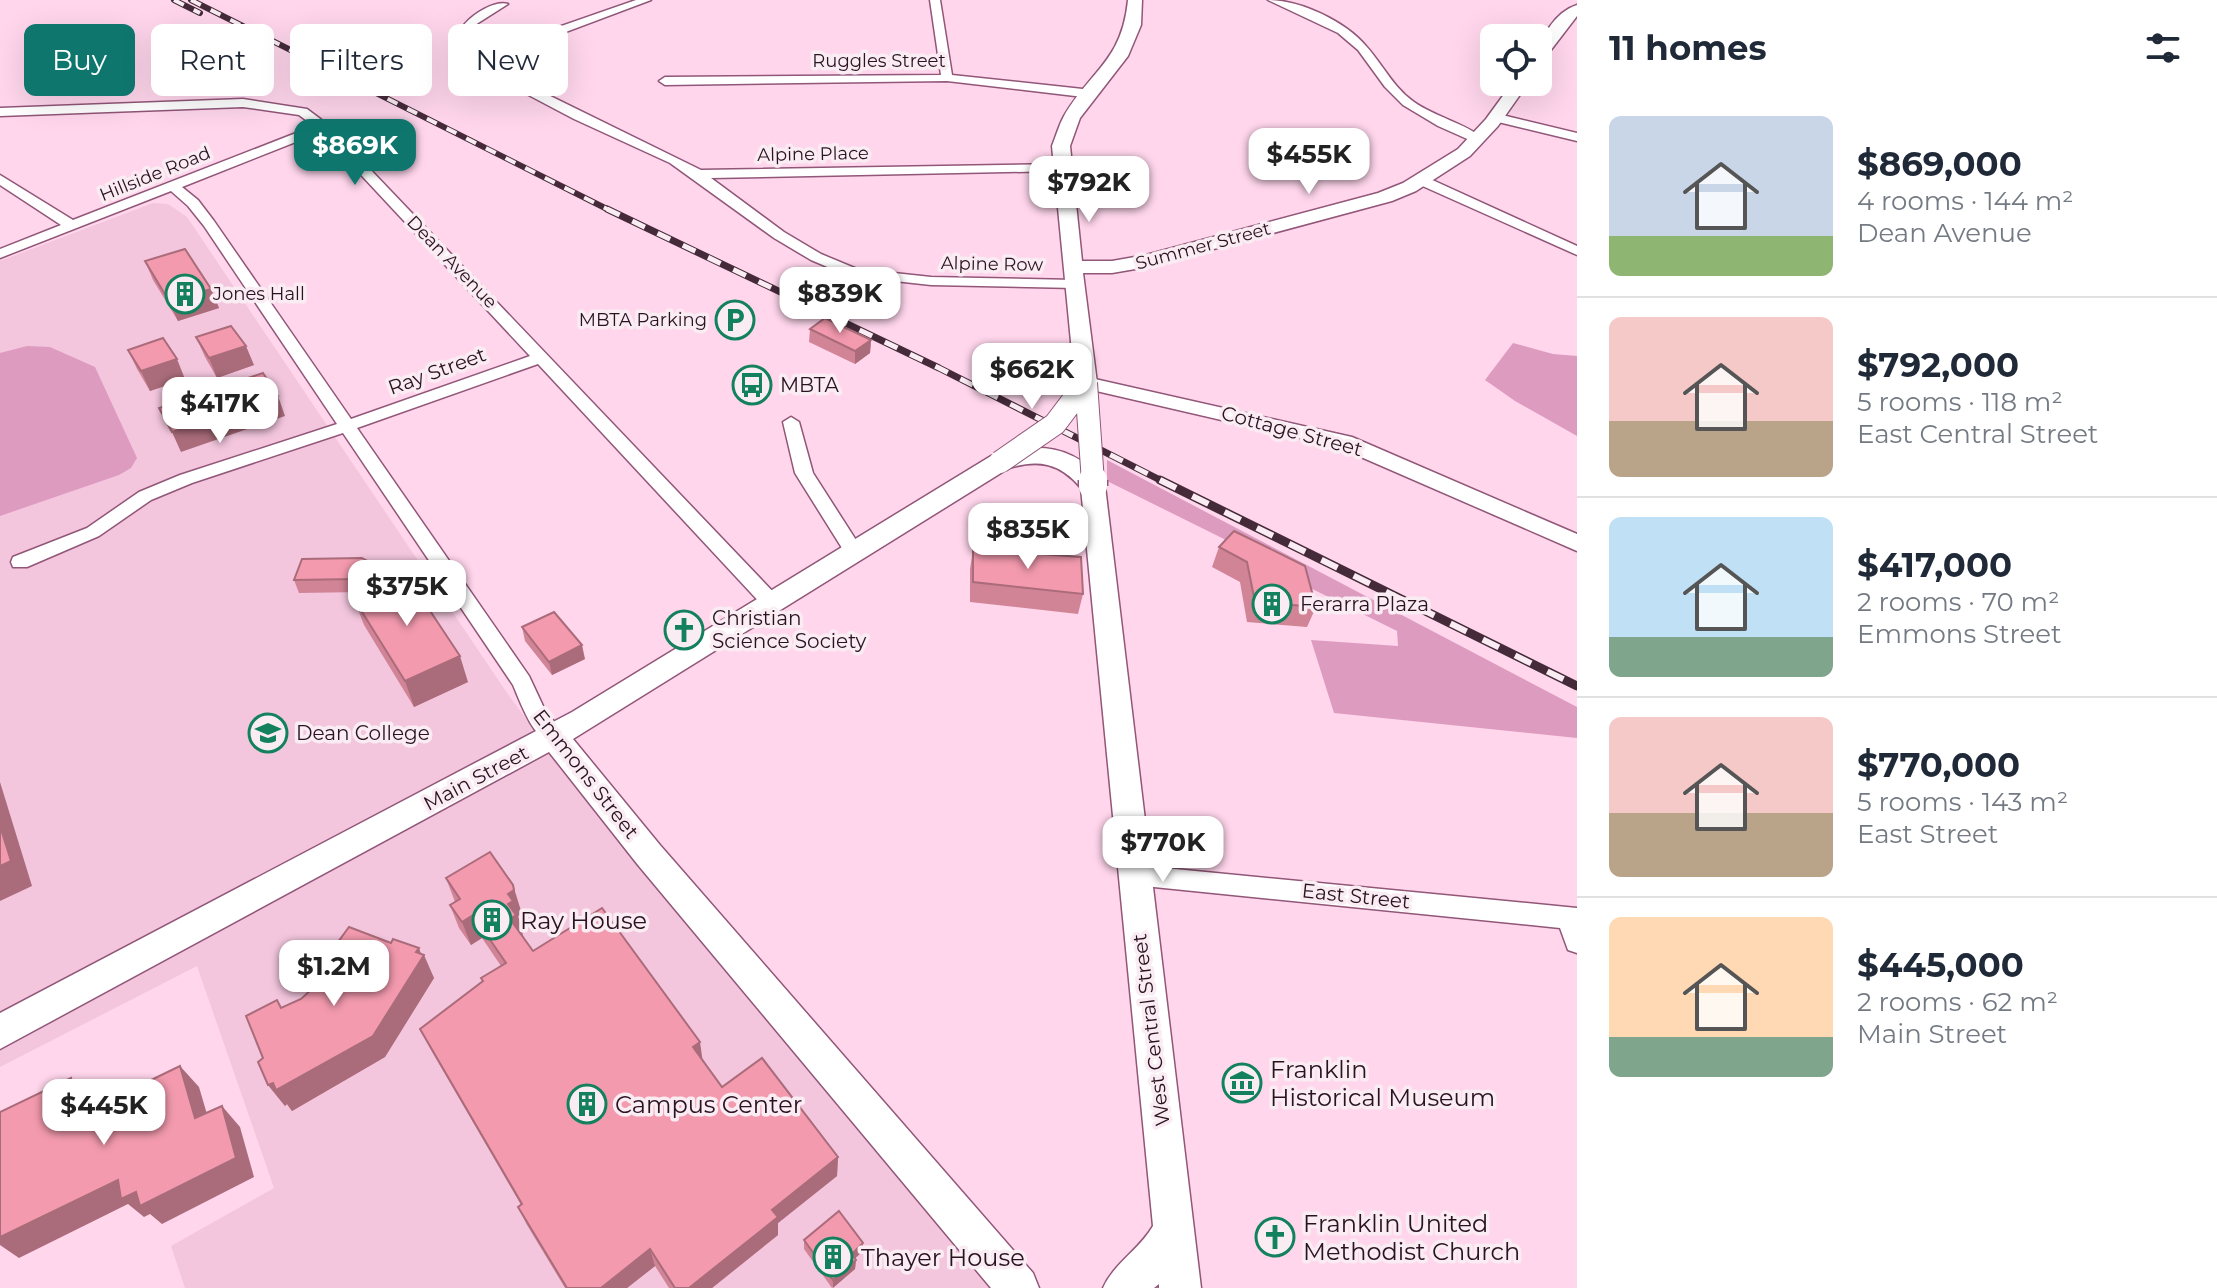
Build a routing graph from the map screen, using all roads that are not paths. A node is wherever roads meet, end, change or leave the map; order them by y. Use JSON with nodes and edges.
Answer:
{"nodes":[{"id":1,"x":646,"y":0,"type":"edge"},
{"id":2,"x":935,"y":0,"type":"edge"},
{"id":3,"x":1135,"y":0,"type":"edge"},
{"id":4,"x":1273,"y":0,"type":"edge"},
{"id":5,"x":503,"y":4,"type":"dead end"},
{"id":6,"x":1577,"y":9,"type":"edge"},
{"id":7,"x":470,"y":24,"type":"edge"},
{"id":8,"x":568,"y":28,"type":"edge"},
{"id":9,"x":1552,"y":36,"type":"edge"},
{"id":10,"x":947,"y":78,"type":"junction"},
{"id":11,"x":665,"y":81,"type":"dead end"},
{"id":12,"x":1092,"y":94,"type":"junction"},
{"id":13,"x":539,"y":96,"type":"edge"},
{"id":14,"x":1512,"y":96,"type":"edge"},
{"id":15,"x":0,"y":112,"type":"edge"},
{"id":16,"x":1498,"y":118,"type":"junction"},
{"id":17,"x":323,"y":127,"type":"junction"},
{"id":18,"x":1577,"y":137,"type":"edge"},
{"id":19,"x":1478,"y":139,"type":"junction"},
{"id":20,"x":1061,"y":167,"type":"junction"},
{"id":21,"x":698,"y":174,"type":"junction"},
{"id":22,"x":0,"y":179,"type":"edge"},
{"id":23,"x":1423,"y":181,"type":"junction"},
{"id":24,"x":173,"y":186,"type":"junction"},
{"id":25,"x":72,"y":226,"type":"junction"},
{"id":26,"x":1577,"y":251,"type":"edge"},
{"id":27,"x":0,"y":254,"type":"edge"},
{"id":28,"x":1075,"y":276,"type":"junction"},
{"id":29,"x":543,"y":357,"type":"junction"},
{"id":30,"x":1086,"y":383,"type":"junction"},
{"id":31,"x":791,"y":422,"type":"dead end"},
{"id":32,"x":347,"y":426,"type":"junction"},
{"id":33,"x":1000,"y":462,"type":"junction"},
{"id":34,"x":1093,"y":486,"type":"junction"},
{"id":35,"x":1577,"y":543,"type":"edge"},
{"id":36,"x":854,"y":551,"type":"junction"},
{"id":37,"x":20,"y":562,"type":"dead end"},
{"id":38,"x":772,"y":603,"type":"junction"},
{"id":39,"x":553,"y":736,"type":"junction"},
{"id":40,"x":1134,"y":875,"type":"junction"},
{"id":41,"x":1573,"y":919,"type":"edge"},
{"id":42,"x":1577,"y":942,"type":"edge"},
{"id":43,"x":0,"y":1032,"type":"edge"},
{"id":44,"x":1174,"y":1230,"type":"junction"},
{"id":45,"x":1018,"y":1288,"type":"edge"},
{"id":46,"x":1124,"y":1288,"type":"edge"},
{"id":47,"x":1180,"y":1288,"type":"edge"}],
"edges":[{"from":1,"to":8,"type":"street"},
{"from":2,"to":10,"type":"street"},
{"from":3,"to":12,"type":"main road","name":"West Central Street"},
{"from":4,"to":19,"type":"street"},
{"from":5,"to":7,"type":"street"},
{"from":6,"to":9,"type":"main road"},
{"from":10,"to":11,"type":"street","name":"Ruggles Street"},
{"from":10,"to":12,"type":"street","name":"Ruggles Street"},
{"from":12,"to":20,"type":"main road","name":"West Central Street"},
{"from":13,"to":21,"type":"street"},
{"from":14,"to":16,"type":"main road","name":"Summer Street"},
{"from":15,"to":17,"type":"street","name":"Dean Avenue"},
{"from":16,"to":18,"type":"street"},
{"from":16,"to":19,"type":"main road","name":"Summer Street"},
{"from":17,"to":24,"type":"street","name":"Hillside Road"},
{"from":17,"to":29,"type":"street","name":"Dean Avenue"},
{"from":19,"to":23,"type":"main road","name":"Summer Street"},
{"from":20,"to":21,"type":"street","name":"Alpine Place"},
{"from":20,"to":28,"type":"main road","name":"West Central Street"},
{"from":21,"to":28,"type":"street","name":"Alpine Row"},
{"from":22,"to":25,"type":"street"},
{"from":23,"to":26,"type":"street"},
{"from":23,"to":28,"type":"main road","name":"Summer Street"},
{"from":24,"to":25,"type":"street","name":"Hillside Road"},
{"from":24,"to":32,"type":"street","name":"Emmons Street"},
{"from":25,"to":27,"type":"street","name":"Hillside Road"},
{"from":28,"to":30,"type":"main road","name":"West Central Street"},
{"from":29,"to":32,"type":"street","name":"Ray Street"},
{"from":29,"to":38,"type":"street","name":"Dean Avenue"},
{"from":30,"to":33,"type":"main road","name":"Main Street","bridge":true},
{"from":30,"to":34,"type":"main road","name":"West Central Street","bridge":true},
{"from":30,"to":35,"type":"street","name":"Cottage Street"},
{"from":31,"to":36,"type":"street"},
{"from":32,"to":37,"type":"street","name":"Ray Street"},
{"from":32,"to":39,"type":"street","name":"Emmons Street"},
{"from":33,"to":34,"type":"main road","bridge":true},
{"from":33,"to":36,"type":"main road","name":"Main Street"},
{"from":34,"to":40,"type":"main road","name":"West Central Street"},
{"from":36,"to":38,"type":"main road","name":"Main Street"},
{"from":38,"to":39,"type":"main road","name":"Main Street"},
{"from":39,"to":43,"type":"main road","name":"Main Street"},
{"from":39,"to":45,"type":"main road","name":"Emmons Street"},
{"from":40,"to":41,"type":"street","name":"East Street"},
{"from":40,"to":44,"type":"main road","name":"West Central Street"},
{"from":41,"to":42,"type":"street"},
{"from":44,"to":46,"type":"main road"},
{"from":44,"to":47,"type":"main road","name":"West Central Street"}]}
